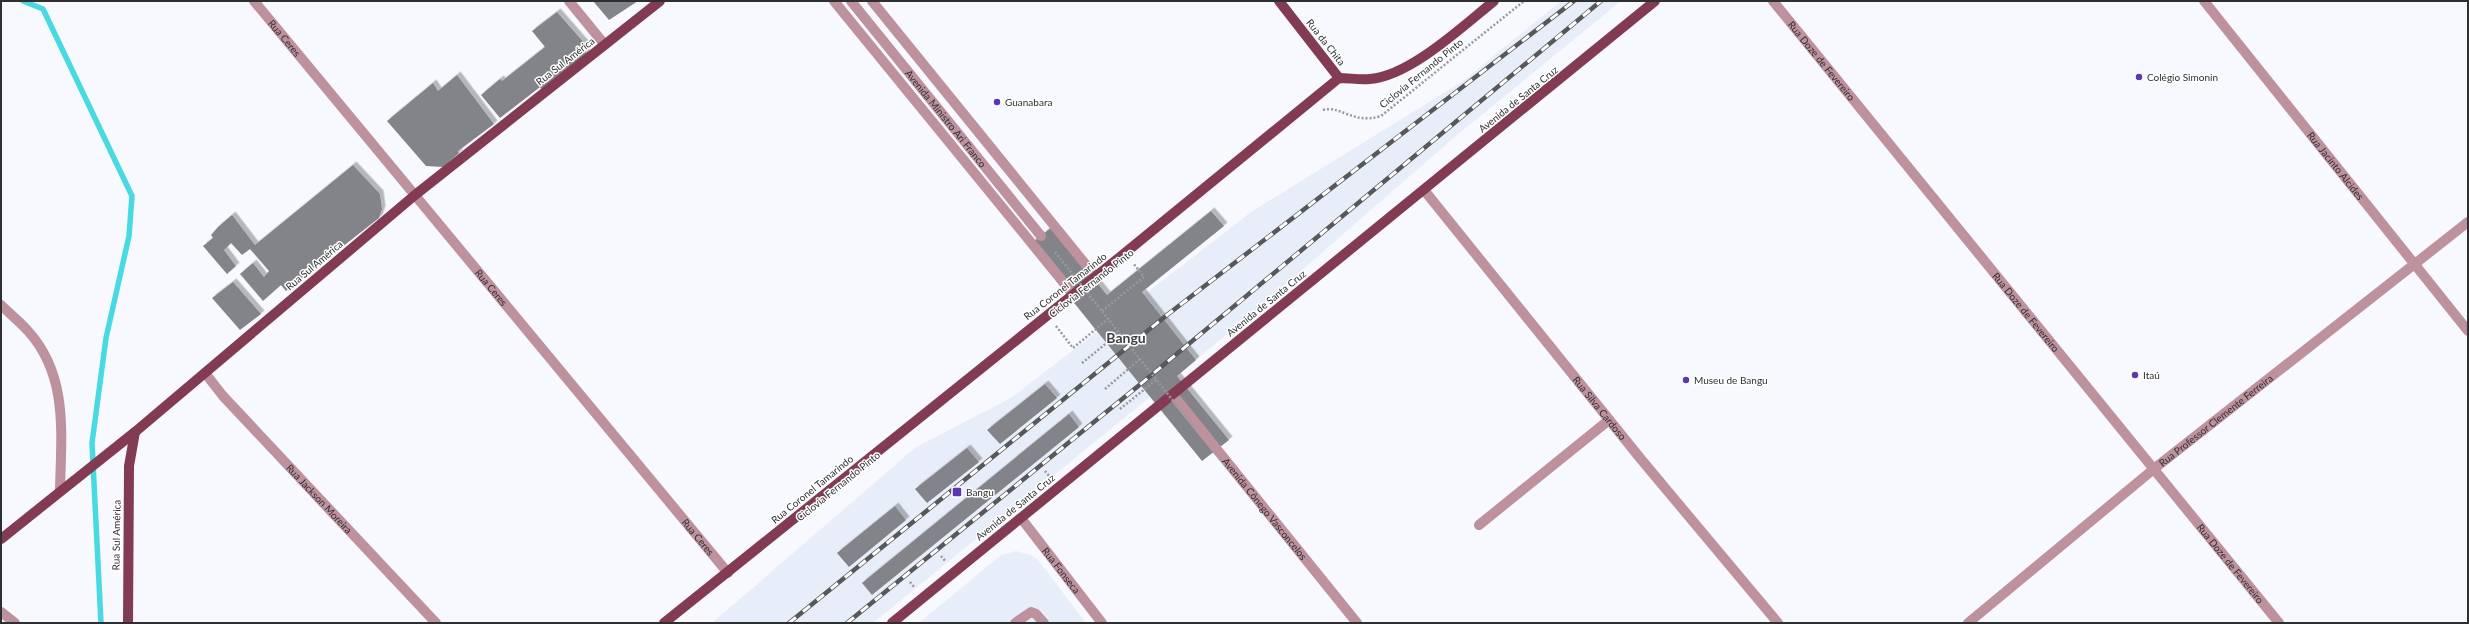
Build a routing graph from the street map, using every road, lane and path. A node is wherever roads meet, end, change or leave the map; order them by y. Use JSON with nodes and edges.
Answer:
{"nodes":[{"id":1,"x":254,"y":1,"type":"edge"},
{"id":2,"x":569,"y":1,"type":"edge"},
{"id":3,"x":660,"y":1,"type":"edge"},
{"id":4,"x":834,"y":1,"type":"edge"},
{"id":5,"x":851,"y":1,"type":"edge"},
{"id":6,"x":872,"y":1,"type":"edge"},
{"id":7,"x":1279,"y":1,"type":"edge"},
{"id":8,"x":1494,"y":1,"type":"edge"},
{"id":9,"x":1524,"y":1,"type":"edge"},
{"id":10,"x":1655,"y":1,"type":"edge"},
{"id":11,"x":1773,"y":1,"type":"edge"},
{"id":12,"x":2204,"y":1,"type":"edge"},
{"id":13,"x":605,"y":45,"type":"junction"},
{"id":14,"x":1339,"y":78,"type":"junction"},
{"id":15,"x":1316,"y":113,"type":"dead end"},
{"id":16,"x":1424,"y":190,"type":"junction"},
{"id":17,"x":415,"y":195,"type":"junction"},
{"id":18,"x":2468,"y":222,"type":"edge"},
{"id":19,"x":1041,"y":236,"type":"dead end"},
{"id":20,"x":1055,"y":252,"type":"dead end"},
{"id":21,"x":1138,"y":257,"type":"dead end"},
{"id":22,"x":2415,"y":264,"type":"junction"},
{"id":23,"x":1126,"y":266,"type":"dead end"},
{"id":24,"x":1138,"y":270,"type":"dead end"},
{"id":25,"x":1096,"y":276,"type":"junction"},
{"id":26,"x":1096,"y":290,"type":"dead end"},
{"id":27,"x":1073,"y":294,"type":"junction"},
{"id":28,"x":1084,"y":299,"type":"dead end"},
{"id":29,"x":1,"y":305,"type":"edge"},
{"id":30,"x":1102,"y":311,"type":"junction"},
{"id":31,"x":1047,"y":314,"type":"junction"},
{"id":32,"x":1108,"y":319,"type":"junction"},
{"id":33,"x":2468,"y":331,"type":"edge"},
{"id":34,"x":1119,"y":333,"type":"junction"},
{"id":35,"x":1140,"y":360,"type":"junction"},
{"id":36,"x":1082,"y":363,"type":"dead end"},
{"id":37,"x":205,"y":373,"type":"junction"},
{"id":38,"x":1156,"y":380,"type":"junction"},
{"id":39,"x":1105,"y":389,"type":"dead end"},
{"id":40,"x":1173,"y":395,"type":"junction"},
{"id":41,"x":1120,"y":409,"type":"dead end"},
{"id":42,"x":1609,"y":420,"type":"junction"},
{"id":43,"x":1197,"y":431,"type":"dead end"},
{"id":44,"x":135,"y":432,"type":"junction"},
{"id":45,"x":2155,"y":468,"type":"junction"},
{"id":46,"x":60,"y":491,"type":"junction"},
{"id":47,"x":1020,"y":518,"type":"junction"},
{"id":48,"x":1479,"y":525,"type":"dead end"},
{"id":49,"x":1,"y":540,"type":"edge"},
{"id":50,"x":728,"y":573,"type":"junction"},
{"id":51,"x":1,"y":612,"type":"edge"},
{"id":52,"x":15,"y":623,"type":"edge"},
{"id":53,"x":128,"y":623,"type":"edge"},
{"id":54,"x":436,"y":623,"type":"edge"},
{"id":55,"x":664,"y":623,"type":"edge"},
{"id":56,"x":892,"y":623,"type":"edge"},
{"id":57,"x":1015,"y":623,"type":"edge"},
{"id":58,"x":1044,"y":623,"type":"edge"},
{"id":59,"x":1102,"y":623,"type":"edge"},
{"id":60,"x":1357,"y":623,"type":"edge"},
{"id":61,"x":1778,"y":623,"type":"edge"},
{"id":62,"x":1968,"y":623,"type":"edge"},
{"id":63,"x":2279,"y":623,"type":"edge"}],
"edges":[{"from":1,"to":17,"type":"street","name":"Rua Ceres"},
{"from":2,"to":13,"type":"street"},
{"from":3,"to":13,"type":"main road","name":"Rua Sul América"},
{"from":4,"to":27,"type":"street"},
{"from":5,"to":19,"type":"street","name":"Avenida Ministro Ari Franco"},
{"from":6,"to":25,"type":"street"},
{"from":7,"to":14,"type":"main road","name":"Rua da Chita"},
{"from":8,"to":14,"type":"main road"},
{"from":9,"to":15,"type":"path","name":"Ciclovia Fernando Pinto"},
{"from":10,"to":16,"type":"main road","name":"Avenida de Santa Cruz"},
{"from":11,"to":45,"type":"street","name":"Rua Doze de Fevereiro"},
{"from":12,"to":22,"type":"street","name":"Rua Jacinto Alcides"},
{"from":13,"to":17,"type":"main road","name":"Rua Sul América"},
{"from":14,"to":25,"type":"main road","name":"Rua Coronel Tamarindo"},
{"from":16,"to":40,"type":"main road","name":"Avenida de Santa Cruz"},
{"from":16,"to":42,"type":"street","name":"Rua Silva Cardoso"},
{"from":17,"to":37,"type":"main road","name":"Rua Sul América"},
{"from":17,"to":50,"type":"street","name":"Rua Ceres"},
{"from":18,"to":22,"type":"street","name":"Rua Professor Clemente Ferreira"},
{"from":20,"to":30,"type":"path","bridge":true},
{"from":21,"to":23,"type":"path","name":"Ciclovia Fernando Pinto"},
{"from":22,"to":33,"type":"street","name":"Rua Jacinto Alcides"},
{"from":22,"to":45,"type":"street","name":"Rua Professor Clemente Ferreira"},
{"from":24,"to":30,"type":"path"},
{"from":25,"to":27,"type":"main road","name":"Rua Coronel Tamarindo"},
{"from":26,"to":28,"type":"path","name":"Ciclovia Fernando Pinto"},
{"from":27,"to":31,"type":"main road","name":"Rua Coronel Tamarindo"},
{"from":29,"to":46,"type":"street"},
{"from":30,"to":32,"type":"path","bridge":true},
{"from":31,"to":32,"type":"path"},
{"from":31,"to":50,"type":"main road","name":"Rua Coronel Tamarindo"},
{"from":32,"to":34,"type":"path","bridge":true},
{"from":34,"to":35,"type":"path","bridge":true},
{"from":34,"to":36,"type":"path"},
{"from":35,"to":38,"type":"path","bridge":true},
{"from":35,"to":39,"type":"path"},
{"from":37,"to":44,"type":"main road","name":"Rua Sul América"},
{"from":37,"to":54,"type":"street","name":"Rua Jackson Moreira"},
{"from":38,"to":41,"type":"path"},
{"from":38,"to":43,"type":"path","bridge":true},
{"from":40,"to":47,"type":"main road","name":"Avenida de Santa Cruz"},
{"from":40,"to":60,"type":"street","name":"Avenida Cônego Vasconcelos"},
{"from":42,"to":48,"type":"street"},
{"from":42,"to":61,"type":"street","name":"Rua Silva Cardoso"},
{"from":44,"to":46,"type":"main road"},
{"from":44,"to":53,"type":"main road","name":"Rua Sul América"},
{"from":45,"to":62,"type":"street","name":"Rua Professor Clemente Ferreira"},
{"from":45,"to":63,"type":"street","name":"Rua Doze de Fevereiro"},
{"from":46,"to":49,"type":"main road"},
{"from":47,"to":56,"type":"main road","name":"Avenida de Santa Cruz"},
{"from":47,"to":59,"type":"street","name":"Rua Fonseca"},
{"from":50,"to":55,"type":"main road","name":"Rua Coronel Tamarindo"},
{"from":51,"to":52,"type":"street"},
{"from":57,"to":58,"type":"street"}]}
